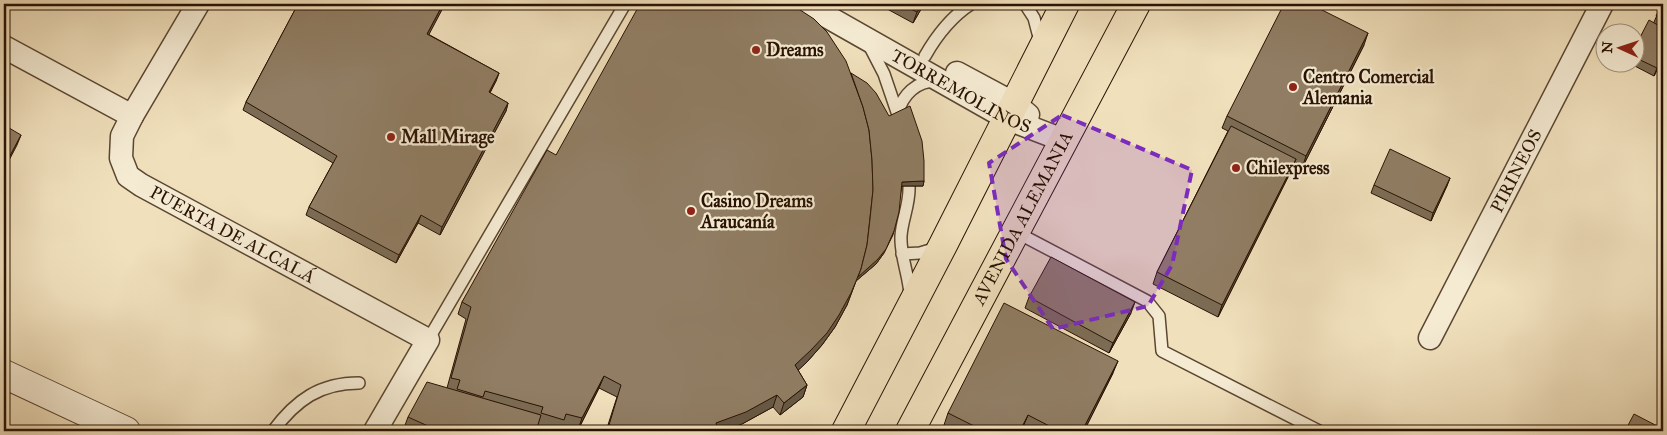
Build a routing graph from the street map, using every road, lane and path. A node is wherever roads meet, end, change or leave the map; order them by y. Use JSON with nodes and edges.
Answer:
{"nodes":[{"id":1,"x":198,"y":4,"type":"edge"},
{"id":2,"x":625,"y":4,"type":"edge"},
{"id":3,"x":805,"y":4,"type":"edge"},
{"id":4,"x":827,"y":4,"type":"edge"},
{"id":5,"x":971,"y":4,"type":"edge"},
{"id":6,"x":1025,"y":4,"type":"edge"},
{"id":7,"x":1065,"y":4,"type":"edge"},
{"id":8,"x":1136,"y":4,"type":"edge"},
{"id":9,"x":1602,"y":4,"type":"edge"},
{"id":10,"x":865,"y":38,"type":"junction"},
{"id":11,"x":4,"y":47,"type":"edge"},
{"id":12,"x":1041,"y":52,"type":"junction"},
{"id":13,"x":925,"y":56,"type":"junction"},
{"id":14,"x":941,"y":81,"type":"junction"},
{"id":15,"x":1011,"y":112,"type":"junction"},
{"id":16,"x":132,"y":116,"type":"junction"},
{"id":17,"x":1063,"y":140,"type":"junction"},
{"id":18,"x":909,"y":186,"type":"edge"},
{"id":19,"x":1016,"y":232,"type":"junction"},
{"id":20,"x":943,"y":245,"type":"junction"},
{"id":21,"x":902,"y":254,"type":"junction"},
{"id":22,"x":908,"y":312,"type":"junction"},
{"id":23,"x":1430,"y":338,"type":"dead end"},
{"id":24,"x":428,"y":340,"type":"junction"},
{"id":25,"x":4,"y":374,"type":"edge"},
{"id":26,"x":360,"y":383,"type":"dead end"},
{"id":27,"x":126,"y":431,"type":"edge"},
{"id":28,"x":273,"y":431,"type":"edge"},
{"id":29,"x":375,"y":431,"type":"edge"},
{"id":30,"x":846,"y":431,"type":"edge"},
{"id":31,"x":910,"y":431,"type":"edge"},
{"id":32,"x":1320,"y":431,"type":"edge"}],
"edges":[{"from":1,"to":16,"type":"street","name":"PUERTA DE ALCALÁ"},
{"from":2,"to":24,"type":"lane"},
{"from":3,"to":10,"type":"street","name":"TORREMOLINOS"},
{"from":4,"to":13,"type":"street","name":"TORREMOLINOS"},
{"from":5,"to":13,"type":"lane"},
{"from":6,"to":12,"type":"lane"},
{"from":7,"to":12,"type":"main road"},
{"from":8,"to":17,"type":"main road","name":"AVENIDA ALEMANIA"},
{"from":9,"to":23,"type":"street","name":"PIRINEOS"},
{"from":10,"to":14,"type":"street","name":"TORREMOLINOS"},
{"from":10,"to":14,"type":"lane"},
{"from":11,"to":16,"type":"street"},
{"from":12,"to":15,"type":"main road"},
{"from":13,"to":15,"type":"street","name":"TORREMOLINOS"},
{"from":14,"to":15,"type":"street","name":"TORREMOLINOS"},
{"from":15,"to":17,"type":"street","name":"TORREMOLINOS"},
{"from":15,"to":20,"type":"main road"},
{"from":16,"to":24,"type":"street","name":"PUERTA DE ALCALÁ"},
{"from":17,"to":19,"type":"main road","name":"AVENIDA ALEMANIA"},
{"from":18,"to":21,"type":"lane"},
{"from":19,"to":31,"type":"main road","name":"AVENIDA ALEMANIA"},
{"from":19,"to":32,"type":"lane"},
{"from":20,"to":21,"type":"lane"},
{"from":20,"to":22,"type":"main road"},
{"from":21,"to":22,"type":"lane"},
{"from":22,"to":30,"type":"main road"},
{"from":24,"to":29,"type":"street"},
{"from":25,"to":27,"type":"street"},
{"from":26,"to":28,"type":"lane"}]}
